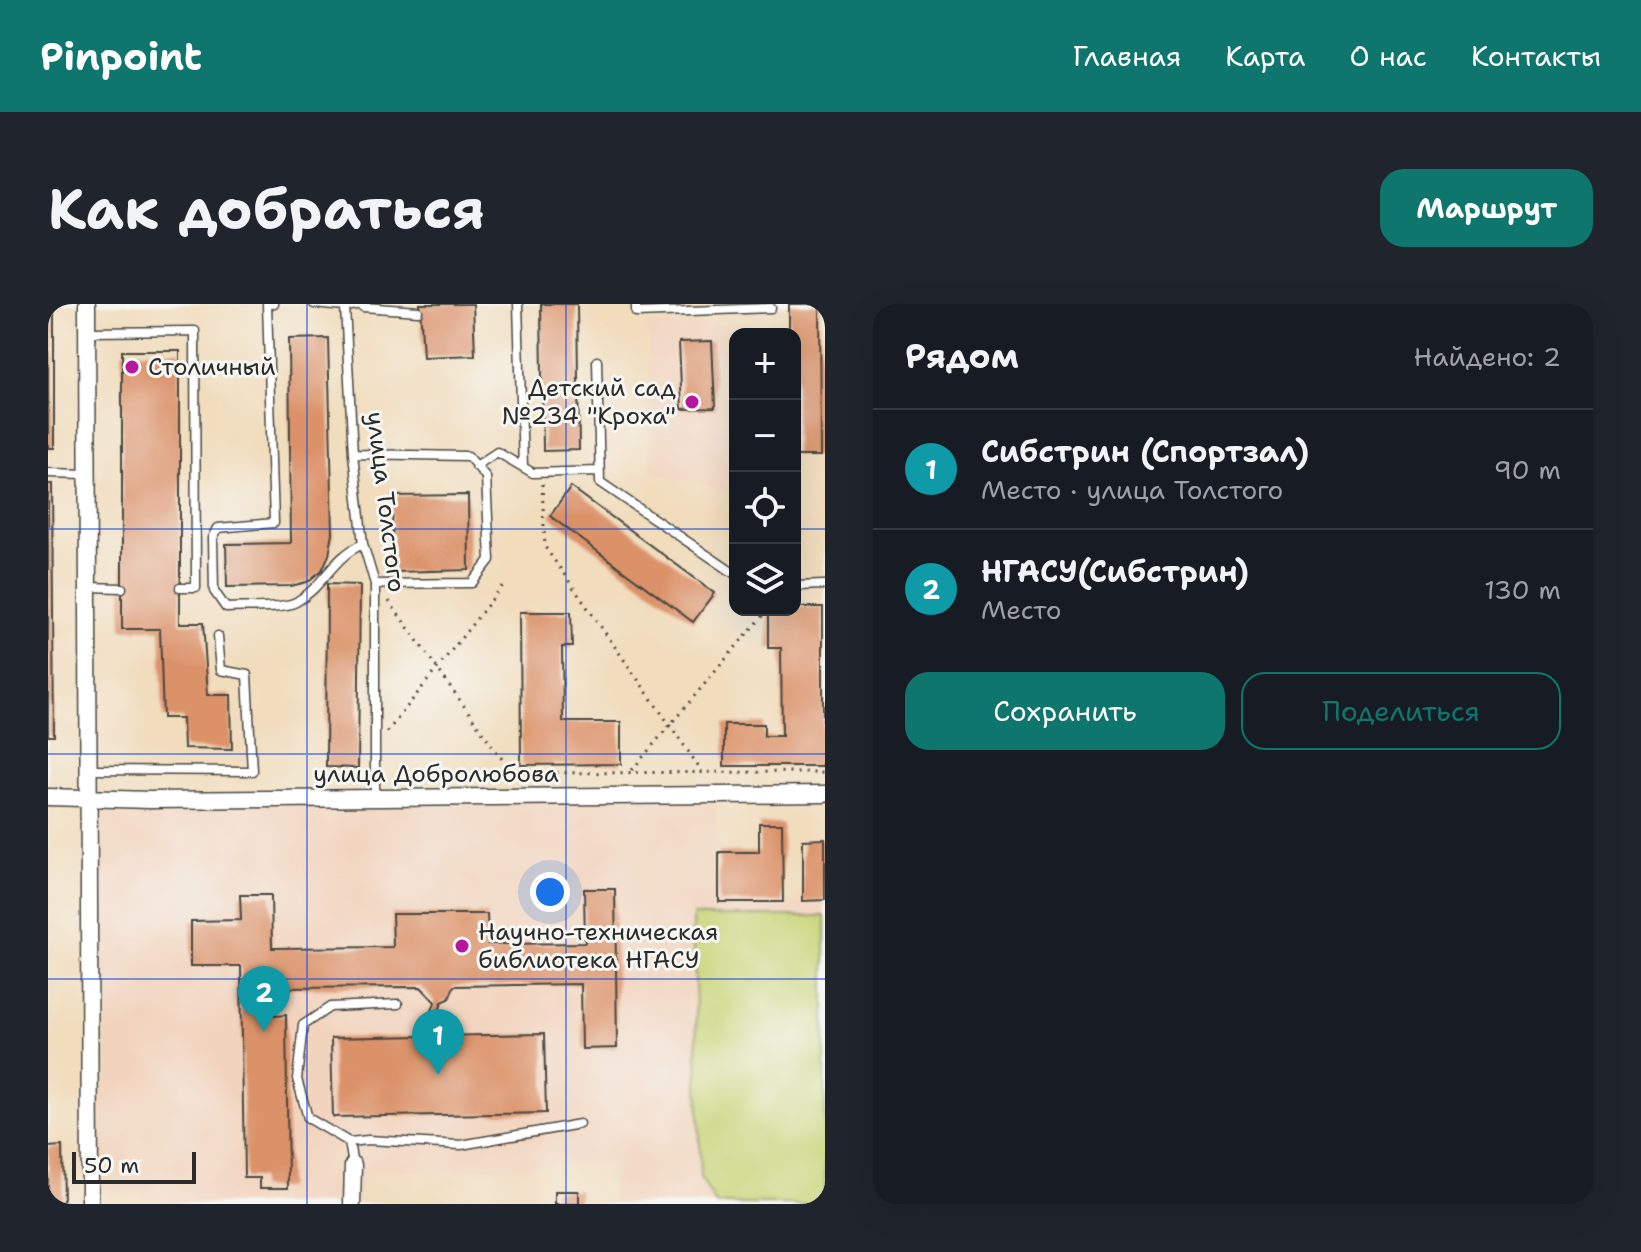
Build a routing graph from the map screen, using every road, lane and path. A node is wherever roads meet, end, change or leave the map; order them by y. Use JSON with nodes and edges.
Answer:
{"nodes":[{"id":1,"x":87,"y":304,"type":"edge"},
{"id":2,"x":274,"y":304,"type":"edge"},
{"id":3,"x":314,"y":304,"type":"edge"},
{"id":4,"x":518,"y":304,"type":"edge"},
{"id":5,"x":636,"y":304,"type":"edge"},
{"id":6,"x":363,"y":305,"type":"edge"},
{"id":7,"x":345,"y":307,"type":"junction"},
{"id":8,"x":771,"y":308,"type":"dead end"},
{"id":9,"x":418,"y":311,"type":"dead end"},
{"id":10,"x":87,"y":332,"type":"junction"},
{"id":11,"x":597,"y":361,"type":"dead end"},
{"id":12,"x":353,"y":454,"type":"junction"},
{"id":13,"x":476,"y":466,"type":"junction"},
{"id":14,"x":523,"y":467,"type":"junction"},
{"id":15,"x":599,"y":471,"type":"junction"},
{"id":16,"x":542,"y":472,"type":"junction"},
{"id":17,"x":48,"y":473,"type":"edge"},
{"id":18,"x":88,"y":474,"type":"junction"},
{"id":19,"x":363,"y":544,"type":"junction"},
{"id":20,"x":729,"y":570,"type":"edge"},
{"id":21,"x":375,"y":584,"type":"junction"},
{"id":22,"x":504,"y":584,"type":"dead end"},
{"id":23,"x":825,"y":585,"type":"edge"},
{"id":24,"x":801,"y":586,"type":"edge"},
{"id":25,"x":88,"y":587,"type":"junction"},
{"id":26,"x":122,"y":588,"type":"dead end"},
{"id":27,"x":180,"y":588,"type":"dead end"},
{"id":28,"x":762,"y":616,"type":"edge"},
{"id":29,"x":218,"y":636,"type":"dead end"},
{"id":30,"x":438,"y":668,"type":"junction"},
{"id":31,"x":671,"y":724,"type":"junction"},
{"id":32,"x":379,"y":742,"type":"dead end"},
{"id":33,"x":88,"y":770,"type":"junction"},
{"id":34,"x":632,"y":770,"type":"junction"},
{"id":35,"x":702,"y":771,"type":"junction"},
{"id":36,"x":825,"y":772,"type":"edge"},
{"id":37,"x":825,"y":794,"type":"edge"},
{"id":38,"x":89,"y":796,"type":"junction"},
{"id":39,"x":48,"y":797,"type":"edge"},
{"id":40,"x":375,"y":799,"type":"junction"},
{"id":41,"x":398,"y":1004,"type":"dead end"},
{"id":42,"x":580,"y":1124,"type":"dead end"},
{"id":43,"x":349,"y":1142,"type":"junction"},
{"id":44,"x":353,"y":1165,"type":"joint"},
{"id":45,"x":90,"y":1204,"type":"edge"},
{"id":46,"x":352,"y":1204,"type":"edge"}],
"edges":[{"from":1,"to":10,"type":"street"},
{"from":2,"to":19,"type":"lane"},
{"from":3,"to":7,"type":"lane"},
{"from":4,"to":14,"type":"lane"},
{"from":5,"to":8,"type":"lane"},
{"from":6,"to":7,"type":"lane"},
{"from":6,"to":9,"type":"lane"},
{"from":7,"to":12,"type":"lane","name":"улица Толстого"},
{"from":10,"to":18,"type":"street"},
{"from":10,"to":27,"type":"lane"},
{"from":11,"to":15,"type":"lane"},
{"from":12,"to":13,"type":"lane"},
{"from":12,"to":19,"type":"lane","name":"улица Толстого"},
{"from":13,"to":14,"type":"lane"},
{"from":13,"to":21,"type":"lane"},
{"from":14,"to":16,"type":"lane"},
{"from":15,"to":16,"type":"lane"},
{"from":15,"to":20,"type":"lane"},
{"from":16,"to":31,"type":"path"},
{"from":17,"to":18,"type":"lane"},
{"from":18,"to":25,"type":"street"},
{"from":19,"to":21,"type":"lane","name":"улица Толстого"},
{"from":21,"to":30,"type":"path"},
{"from":21,"to":40,"type":"lane","name":"улица Толстого"},
{"from":22,"to":30,"type":"path"},
{"from":23,"to":24,"type":"lane"},
{"from":25,"to":26,"type":"lane"},
{"from":25,"to":33,"type":"street"},
{"from":28,"to":31,"type":"path"},
{"from":29,"to":33,"type":"lane"},
{"from":30,"to":32,"type":"path"},
{"from":30,"to":34,"type":"path"},
{"from":31,"to":34,"type":"path"},
{"from":31,"to":35,"type":"path"},
{"from":33,"to":38,"type":"street"},
{"from":34,"to":35,"type":"path"},
{"from":35,"to":36,"type":"path"},
{"from":37,"to":40,"type":"street","name":"улица Добролюбова"},
{"from":38,"to":39,"type":"street","name":"улица Добролюбова"},
{"from":38,"to":40,"type":"street","name":"улица Добролюбова"},
{"from":38,"to":45,"type":"street"},
{"from":41,"to":43,"type":"lane"},
{"from":42,"to":43,"type":"lane"},
{"from":43,"to":44,"type":"lane"},
{"from":44,"to":46,"type":"street"}]}
